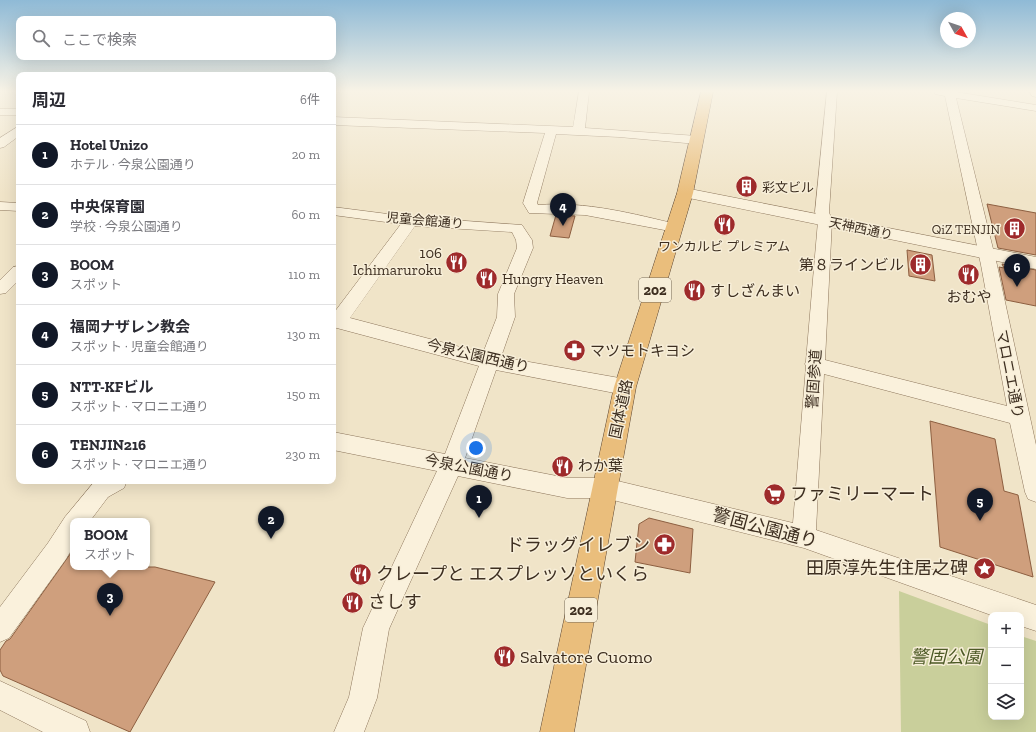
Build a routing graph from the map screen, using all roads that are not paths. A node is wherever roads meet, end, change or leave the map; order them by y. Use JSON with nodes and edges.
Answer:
{"nodes":[{"id":1,"x":435,"y":126,"type":"edge"},
{"id":2,"x":579,"y":126,"type":"edge"},
{"id":3,"x":700,"y":126,"type":"edge"},
{"id":4,"x":829,"y":126,"type":"edge"},
{"id":5,"x":953,"y":126,"type":"edge"},
{"id":6,"x":16,"y":132,"type":"edge"},
{"id":7,"x":551,"y":132,"type":"junction"},
{"id":8,"x":578,"y":132,"type":"junction"},
{"id":9,"x":697,"y":140,"type":"junction"},
{"id":10,"x":0,"y":144,"type":"edge"},
{"id":11,"x":685,"y":193,"type":"junction"},
{"id":12,"x":0,"y":206,"type":"edge"},
{"id":13,"x":16,"y":207,"type":"edge"},
{"id":14,"x":534,"y":210,"type":"junction"},
{"id":15,"x":336,"y":211,"type":"edge"},
{"id":16,"x":412,"y":221,"type":"junction"},
{"id":17,"x":825,"y":221,"type":"junction"},
{"id":18,"x":517,"y":228,"type":"junction"},
{"id":19,"x":675,"y":228,"type":"junction"},
{"id":20,"x":986,"y":255,"type":"junction"},
{"id":21,"x":1036,"y":263,"type":"edge"},
{"id":22,"x":336,"y":320,"type":"edge"},
{"id":23,"x":336,"y":321,"type":"edge"},
{"id":24,"x":490,"y":362,"type":"junction"},
{"id":25,"x":814,"y":364,"type":"junction"},
{"id":26,"x":625,"y":386,"type":"junction"},
{"id":27,"x":1019,"y":416,"type":"junction"},
{"id":28,"x":336,"y":442,"type":"edge"},
{"id":29,"x":452,"y":464,"type":"junction"},
{"id":30,"x":111,"y":484,"type":"edge"},
{"id":31,"x":605,"y":488,"type":"junction"},
{"id":32,"x":1036,"y":492,"type":"edge"},
{"id":33,"x":78,"y":518,"type":"edge"},
{"id":34,"x":70,"y":530,"type":"edge"},
{"id":35,"x":804,"y":537,"type":"junction"},
{"id":36,"x":1036,"y":618,"type":"edge"},
{"id":37,"x":0,"y":629,"type":"edge"},
{"id":38,"x":0,"y":695,"type":"edge"},
{"id":39,"x":75,"y":732,"type":"edge"},
{"id":40,"x":349,"y":732,"type":"edge"},
{"id":41,"x":557,"y":732,"type":"edge"}],
"edges":[{"from":1,"to":7,"type":"street"},
{"from":2,"to":8,"type":"street"},
{"from":3,"to":9,"type":"highway","name":"国体道路","number":"202"},
{"from":4,"to":17,"type":"street","name":"警固参道"},
{"from":5,"to":20,"type":"street","name":"マロニエ通り"},
{"from":6,"to":10,"type":"street"},
{"from":7,"to":8,"type":"street"},
{"from":7,"to":14,"type":"street"},
{"from":8,"to":9,"type":"street"},
{"from":9,"to":11,"type":"highway","name":"国体道路","number":"202"},
{"from":11,"to":17,"type":"street","name":"天神西通り"},
{"from":11,"to":19,"type":"highway","name":"国体道路","number":"202"},
{"from":12,"to":13,"type":"street"},
{"from":14,"to":18,"type":"street"},
{"from":14,"to":19,"type":"street"},
{"from":15,"to":16,"type":"street","name":"児童会館通り"},
{"from":16,"to":18,"type":"street","name":"児童会館通り"},
{"from":16,"to":22,"type":"street"},
{"from":17,"to":20,"type":"street","name":"天神西通り"},
{"from":17,"to":25,"type":"street","name":"警固参道"},
{"from":18,"to":24,"type":"street"},
{"from":19,"to":26,"type":"highway","name":"国体道路","number":"202"},
{"from":20,"to":21,"type":"street","name":"天神西通り"},
{"from":20,"to":27,"type":"street","name":"マロニエ通り"},
{"from":23,"to":24,"type":"street","name":"今泉公園西通り"},
{"from":24,"to":26,"type":"street","name":"今泉公園西通り"},
{"from":24,"to":29,"type":"street"},
{"from":25,"to":27,"type":"street"},
{"from":25,"to":35,"type":"street","name":"警固参道"},
{"from":26,"to":31,"type":"highway","name":"国体道路","number":"202"},
{"from":27,"to":32,"type":"street","name":"マロニエ通り"},
{"from":28,"to":29,"type":"street","name":"今泉公園通り"},
{"from":29,"to":31,"type":"street","name":"今泉公園通り"},
{"from":29,"to":40,"type":"street"},
{"from":30,"to":33,"type":"street"},
{"from":31,"to":35,"type":"street","name":"警固公園通り"},
{"from":31,"to":41,"type":"highway","name":"国体道路","number":"202"},
{"from":34,"to":37,"type":"street"},
{"from":35,"to":36,"type":"street","name":"警固公園通り"},
{"from":38,"to":39,"type":"street"}]}
